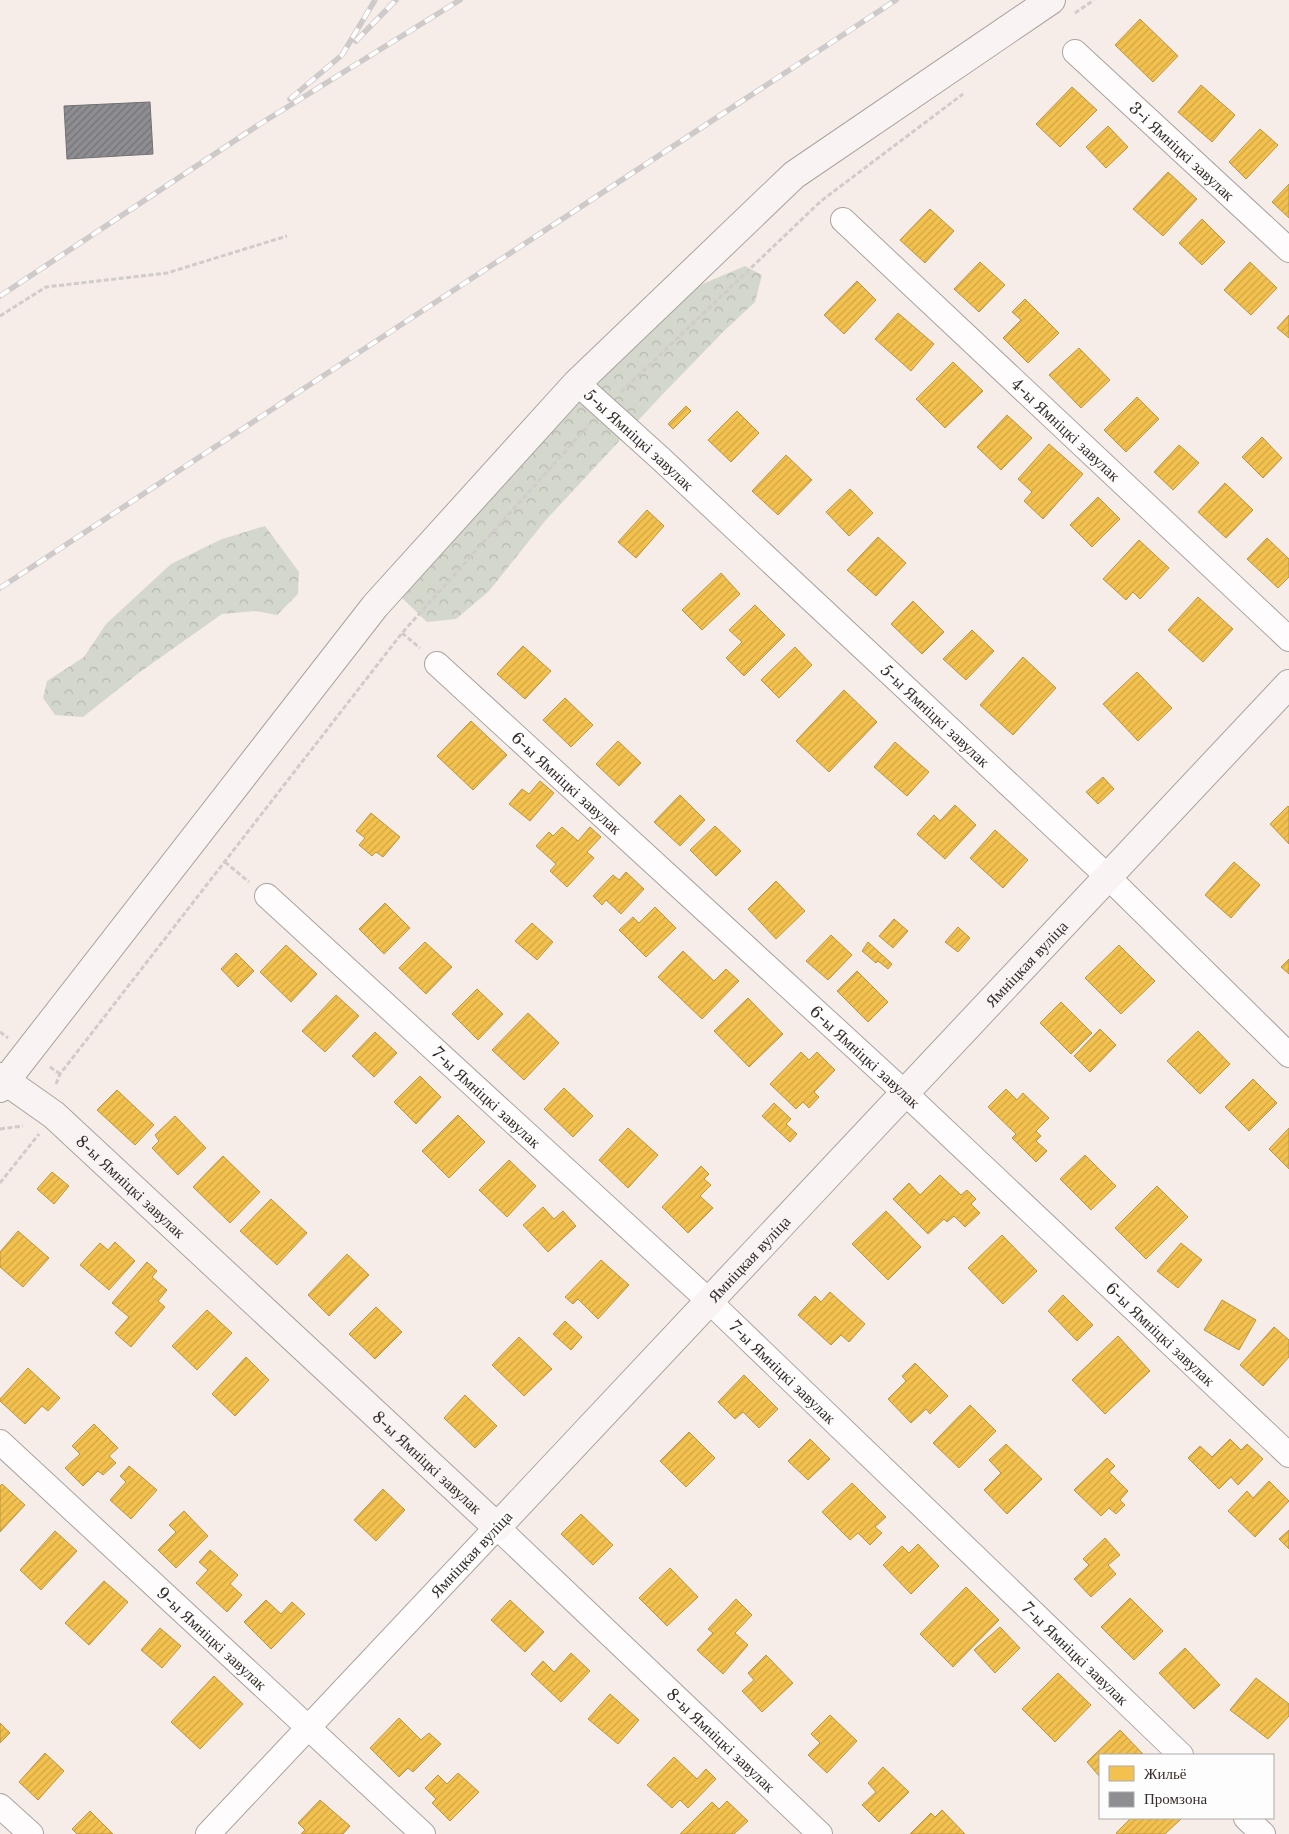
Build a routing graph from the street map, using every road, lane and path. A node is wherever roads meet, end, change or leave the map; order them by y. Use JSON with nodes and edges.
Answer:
{"nodes":[{"id":1,"x":1094,"y":0,"type":"edge"},
{"id":2,"x":1061,"y":8,"type":"edge"},
{"id":3,"x":1076,"y":52,"type":"dead end"},
{"id":4,"x":970,"y":89,"type":"dead end"},
{"id":5,"x":843,"y":220,"type":"dead end"},
{"id":6,"x":288,"y":236,"type":"dead end"},
{"id":7,"x":1289,"y":250,"type":"edge"},
{"id":8,"x":0,"y":316,"type":"edge"},
{"id":9,"x":576,"y":383,"type":"junction"},
{"id":10,"x":604,"y":407,"type":"junction"},
{"id":11,"x":1289,"y":640,"type":"edge"},
{"id":12,"x":437,"y":664,"type":"dead end"},
{"id":13,"x":1289,"y":684,"type":"edge"},
{"id":14,"x":225,"y":862,"type":"junction"},
{"id":15,"x":1108,"y":877,"type":"junction"},
{"id":16,"x":267,"y":896,"type":"joint"},
{"id":17,"x":1289,"y":1055,"type":"edge"},
{"id":18,"x":60,"y":1074,"type":"dead end"},
{"id":19,"x":2,"y":1082,"type":"edge"},
{"id":20,"x":905,"y":1093,"type":"junction"},
{"id":21,"x":44,"y":1122,"type":"junction"},
{"id":22,"x":28,"y":1127,"type":"dead end"},
{"id":23,"x":0,"y":1129,"type":"edge"},
{"id":24,"x":0,"y":1182,"type":"edge"},
{"id":25,"x":709,"y":1301,"type":"junction"},
{"id":26,"x":0,"y":1442,"type":"edge"},
{"id":27,"x":1289,"y":1455,"type":"edge"},
{"id":28,"x":497,"y":1527,"type":"junction"},
{"id":29,"x":308,"y":1728,"type":"junction"},
{"id":30,"x":1180,"y":1754,"type":"edge"},
{"id":31,"x":0,"y":1806,"type":"edge"},
{"id":32,"x":1247,"y":1819,"type":"edge"},
{"id":33,"x":31,"y":1834,"type":"edge"},
{"id":34,"x":208,"y":1834,"type":"edge"},
{"id":35,"x":423,"y":1834,"type":"edge"},
{"id":36,"x":820,"y":1834,"type":"edge"},
{"id":37,"x":1263,"y":1834,"type":"edge"}],
"edges":[{"from":1,"to":2,"type":"path"},
{"from":2,"to":9,"type":"main road"},
{"from":3,"to":7,"type":"street","name":"3-і Ямніцкі завулак"},
{"from":4,"to":10,"type":"path"},
{"from":5,"to":11,"type":"street","name":"4-ы Ямніцкі завулак"},
{"from":6,"to":8,"type":"path"},
{"from":9,"to":10,"type":"street","name":"5-ы Ямніцкі завулак"},
{"from":9,"to":19,"type":"main road"},
{"from":10,"to":14,"type":"path"},
{"from":10,"to":15,"type":"street","name":"5-ы Ямніцкі завулак"},
{"from":12,"to":20,"type":"street","name":"6-ы Ямніцкі завулак"},
{"from":13,"to":15,"type":"main road","name":"Ямніцкая вуліца"},
{"from":14,"to":16,"type":"path"},
{"from":14,"to":18,"type":"path"},
{"from":15,"to":17,"type":"street","name":"5-ы Ямніцкі завулак"},
{"from":15,"to":20,"type":"main road","name":"Ямніцкая вуліца"},
{"from":16,"to":25,"type":"street","name":"7-ы Ямніцкі завулак"},
{"from":19,"to":21,"type":"main road","name":"8-ы Ямніцкі завулак"},
{"from":20,"to":25,"type":"main road","name":"Ямніцкая вуліца"},
{"from":20,"to":27,"type":"street","name":"6-ы Ямніцкі завулак"},
{"from":21,"to":24,"type":"path"},
{"from":21,"to":28,"type":"main road","name":"8-ы Ямніцкі завулак"},
{"from":22,"to":23,"type":"path"},
{"from":25,"to":28,"type":"main road","name":"Ямніцкая вуліца"},
{"from":25,"to":30,"type":"street","name":"7-ы Ямніцкі завулак"},
{"from":26,"to":29,"type":"street","name":"9-ы Ямніцкі завулак"},
{"from":28,"to":29,"type":"street","name":"Ямніцкая вуліца"},
{"from":28,"to":36,"type":"street","name":"8-ы Ямніцкі завулак"},
{"from":29,"to":34,"type":"street","name":"Ямніцкая вуліца"},
{"from":29,"to":35,"type":"street","name":"9-ы Ямніцкі завулак"},
{"from":31,"to":33,"type":"street"},
{"from":32,"to":37,"type":"street"}]}
